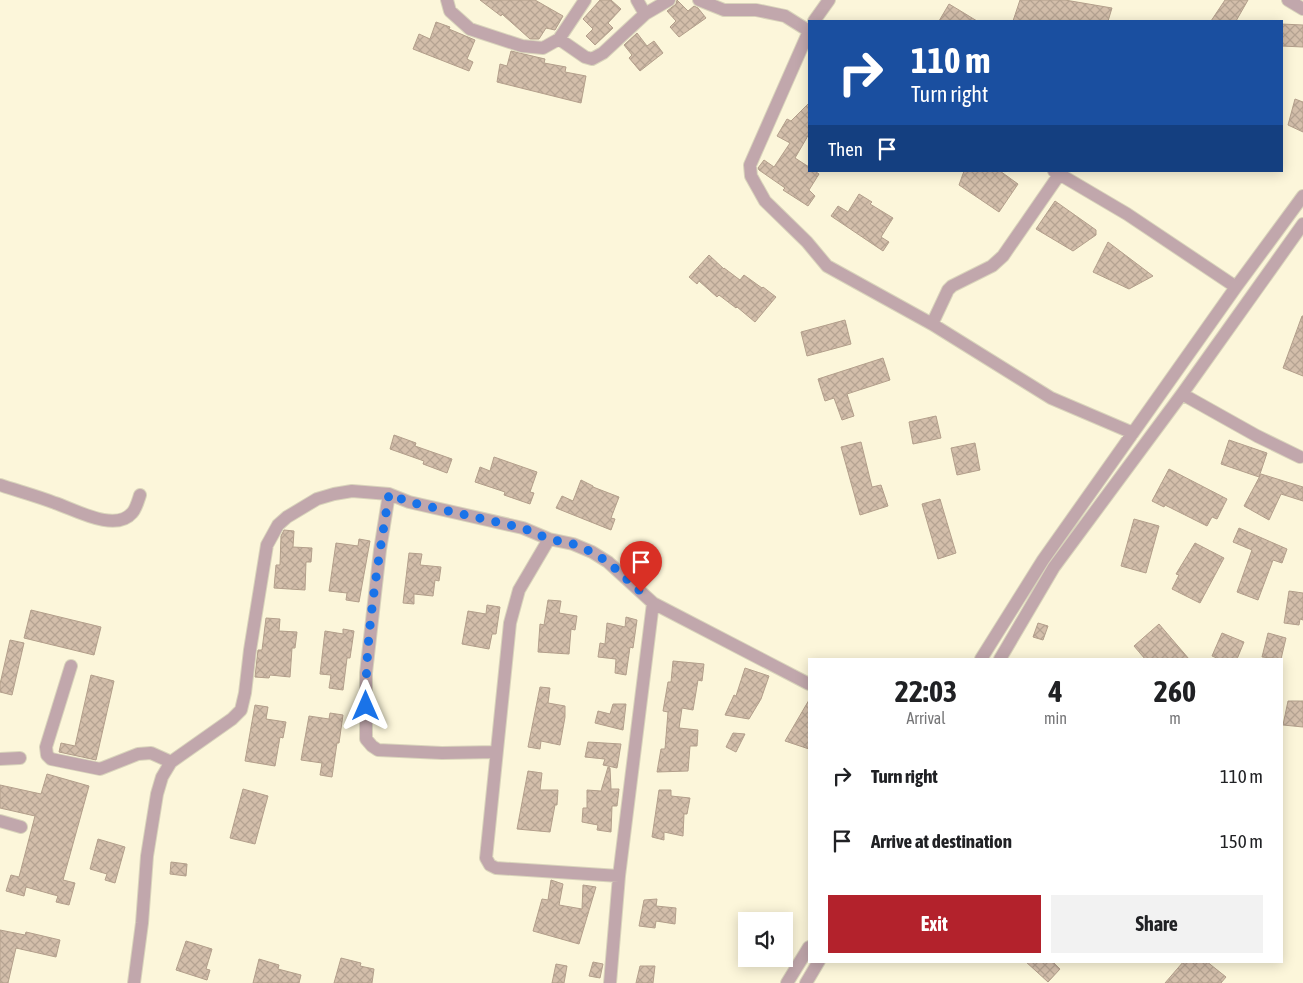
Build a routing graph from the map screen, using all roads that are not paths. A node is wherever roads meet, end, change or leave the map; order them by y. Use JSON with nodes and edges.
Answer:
{"nodes":[{"id":1,"x":446,"y":0,"type":"edge"},
{"id":2,"x":585,"y":0,"type":"edge"},
{"id":3,"x":637,"y":0,"type":"edge"},
{"id":4,"x":668,"y":0,"type":"edge"},
{"id":5,"x":699,"y":0,"type":"edge"},
{"id":6,"x":829,"y":0,"type":"edge"},
{"id":7,"x":1288,"y":0,"type":"edge"},
{"id":8,"x":1303,"y":9,"type":"edge"},
{"id":9,"x":645,"y":14,"type":"junction"},
{"id":10,"x":815,"y":20,"type":"edge"},
{"id":11,"x":808,"y":30,"type":"edge"},
{"id":12,"x":808,"y":33,"type":"edge"},
{"id":13,"x":559,"y":39,"type":"junction"},
{"id":14,"x":1056,"y":173,"type":"edge"},
{"id":15,"x":1303,"y":196,"type":"edge"},
{"id":16,"x":1303,"y":224,"type":"edge"},
{"id":17,"x":1236,"y":287,"type":"junction"},
{"id":18,"x":932,"y":324,"type":"junction"},
{"id":19,"x":1182,"y":394,"type":"junction"},
{"id":20,"x":1133,"y":433,"type":"junction"},
{"id":21,"x":1300,"y":457,"type":"dead end"},
{"id":22,"x":0,"y":485,"type":"edge"},
{"id":23,"x":389,"y":494,"type":"junction"},
{"id":24,"x":140,"y":495,"type":"dead end"},
{"id":25,"x":549,"y":539,"type":"junction"},
{"id":26,"x":1043,"y":560,"type":"junction"},
{"id":27,"x":1054,"y":567,"type":"junction"},
{"id":28,"x":653,"y":603,"type":"junction"},
{"id":29,"x":982,"y":658,"type":"edge"},
{"id":30,"x":1001,"y":658,"type":"edge"},
{"id":31,"x":71,"y":666,"type":"dead end"},
{"id":32,"x":808,"y":683,"type":"edge"},
{"id":33,"x":496,"y":752,"type":"junction"},
{"id":34,"x":20,"y":758,"type":"dead end"},
{"id":35,"x":0,"y":759,"type":"edge"},
{"id":36,"x":171,"y":762,"type":"junction"},
{"id":37,"x":0,"y":821,"type":"edge"},
{"id":38,"x":21,"y":827,"type":"dead end"},
{"id":39,"x":619,"y":876,"type":"junction"},
{"id":40,"x":808,"y":949,"type":"edge"},
{"id":41,"x":818,"y":963,"type":"edge"},
{"id":42,"x":134,"y":983,"type":"edge"},
{"id":43,"x":610,"y":983,"type":"edge"},
{"id":44,"x":787,"y":983,"type":"edge"},
{"id":45,"x":806,"y":983,"type":"edge"}],
"edges":[{"from":1,"to":13,"type":"street"},
{"from":2,"to":13,"type":"street"},
{"from":3,"to":9,"type":"street"},
{"from":4,"to":9,"type":"street"},
{"from":5,"to":11,"type":"street"},
{"from":6,"to":10,"type":"street"},
{"from":7,"to":8,"type":"street"},
{"from":9,"to":13,"type":"street"},
{"from":12,"to":18,"type":"street"},
{"from":14,"to":17,"type":"street"},
{"from":14,"to":18,"type":"street"},
{"from":15,"to":17,"type":"street"},
{"from":16,"to":19,"type":"street"},
{"from":17,"to":20,"type":"street"},
{"from":18,"to":20,"type":"street"},
{"from":19,"to":21,"type":"street"},
{"from":19,"to":27,"type":"street"},
{"from":20,"to":26,"type":"street"},
{"from":22,"to":24,"type":"street"},
{"from":23,"to":25,"type":"street"},
{"from":23,"to":33,"type":"street"},
{"from":23,"to":36,"type":"street"},
{"from":25,"to":28,"type":"street"},
{"from":25,"to":33,"type":"street"},
{"from":26,"to":27,"type":"street"},
{"from":26,"to":29,"type":"street"},
{"from":27,"to":30,"type":"street"},
{"from":28,"to":32,"type":"street"},
{"from":28,"to":39,"type":"street"},
{"from":31,"to":36,"type":"street"},
{"from":33,"to":39,"type":"street"},
{"from":34,"to":35,"type":"street"},
{"from":36,"to":42,"type":"street"},
{"from":37,"to":38,"type":"street"},
{"from":39,"to":43,"type":"street"},
{"from":40,"to":44,"type":"street"},
{"from":41,"to":45,"type":"street"}]}
